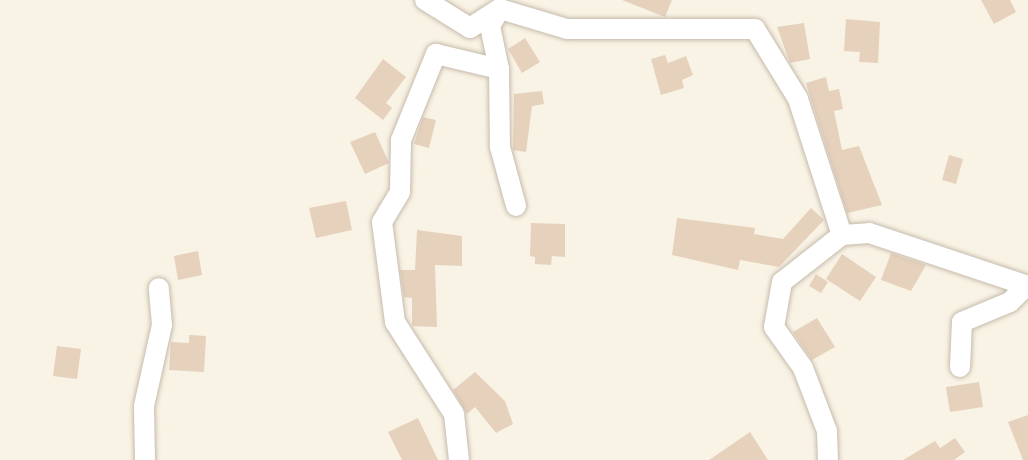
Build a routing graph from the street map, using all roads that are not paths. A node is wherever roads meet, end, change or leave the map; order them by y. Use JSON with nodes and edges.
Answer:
{"nodes":[{"id":1,"x":425,"y":0,"type":"edge"},
{"id":2,"x":500,"y":9,"type":"junction"},
{"id":3,"x":499,"y":69,"type":"junction"},
{"id":4,"x":516,"y":206,"type":"dead end"},
{"id":5,"x":842,"y":236,"type":"junction"},
{"id":6,"x":1027,"y":286,"type":"edge"},
{"id":7,"x":159,"y":288,"type":"dead end"},
{"id":8,"x":960,"y":367,"type":"dead end"},
{"id":9,"x":144,"y":460,"type":"edge"},
{"id":10,"x":459,"y":460,"type":"edge"},
{"id":11,"x":828,"y":460,"type":"edge"}],
"edges":[{"from":1,"to":2,"type":"street"},
{"from":2,"to":3,"type":"street"},
{"from":2,"to":5,"type":"street"},
{"from":3,"to":4,"type":"street"},
{"from":3,"to":10,"type":"street"},
{"from":5,"to":6,"type":"street"},
{"from":5,"to":11,"type":"street"},
{"from":6,"to":8,"type":"street"},
{"from":7,"to":9,"type":"street"}]}
